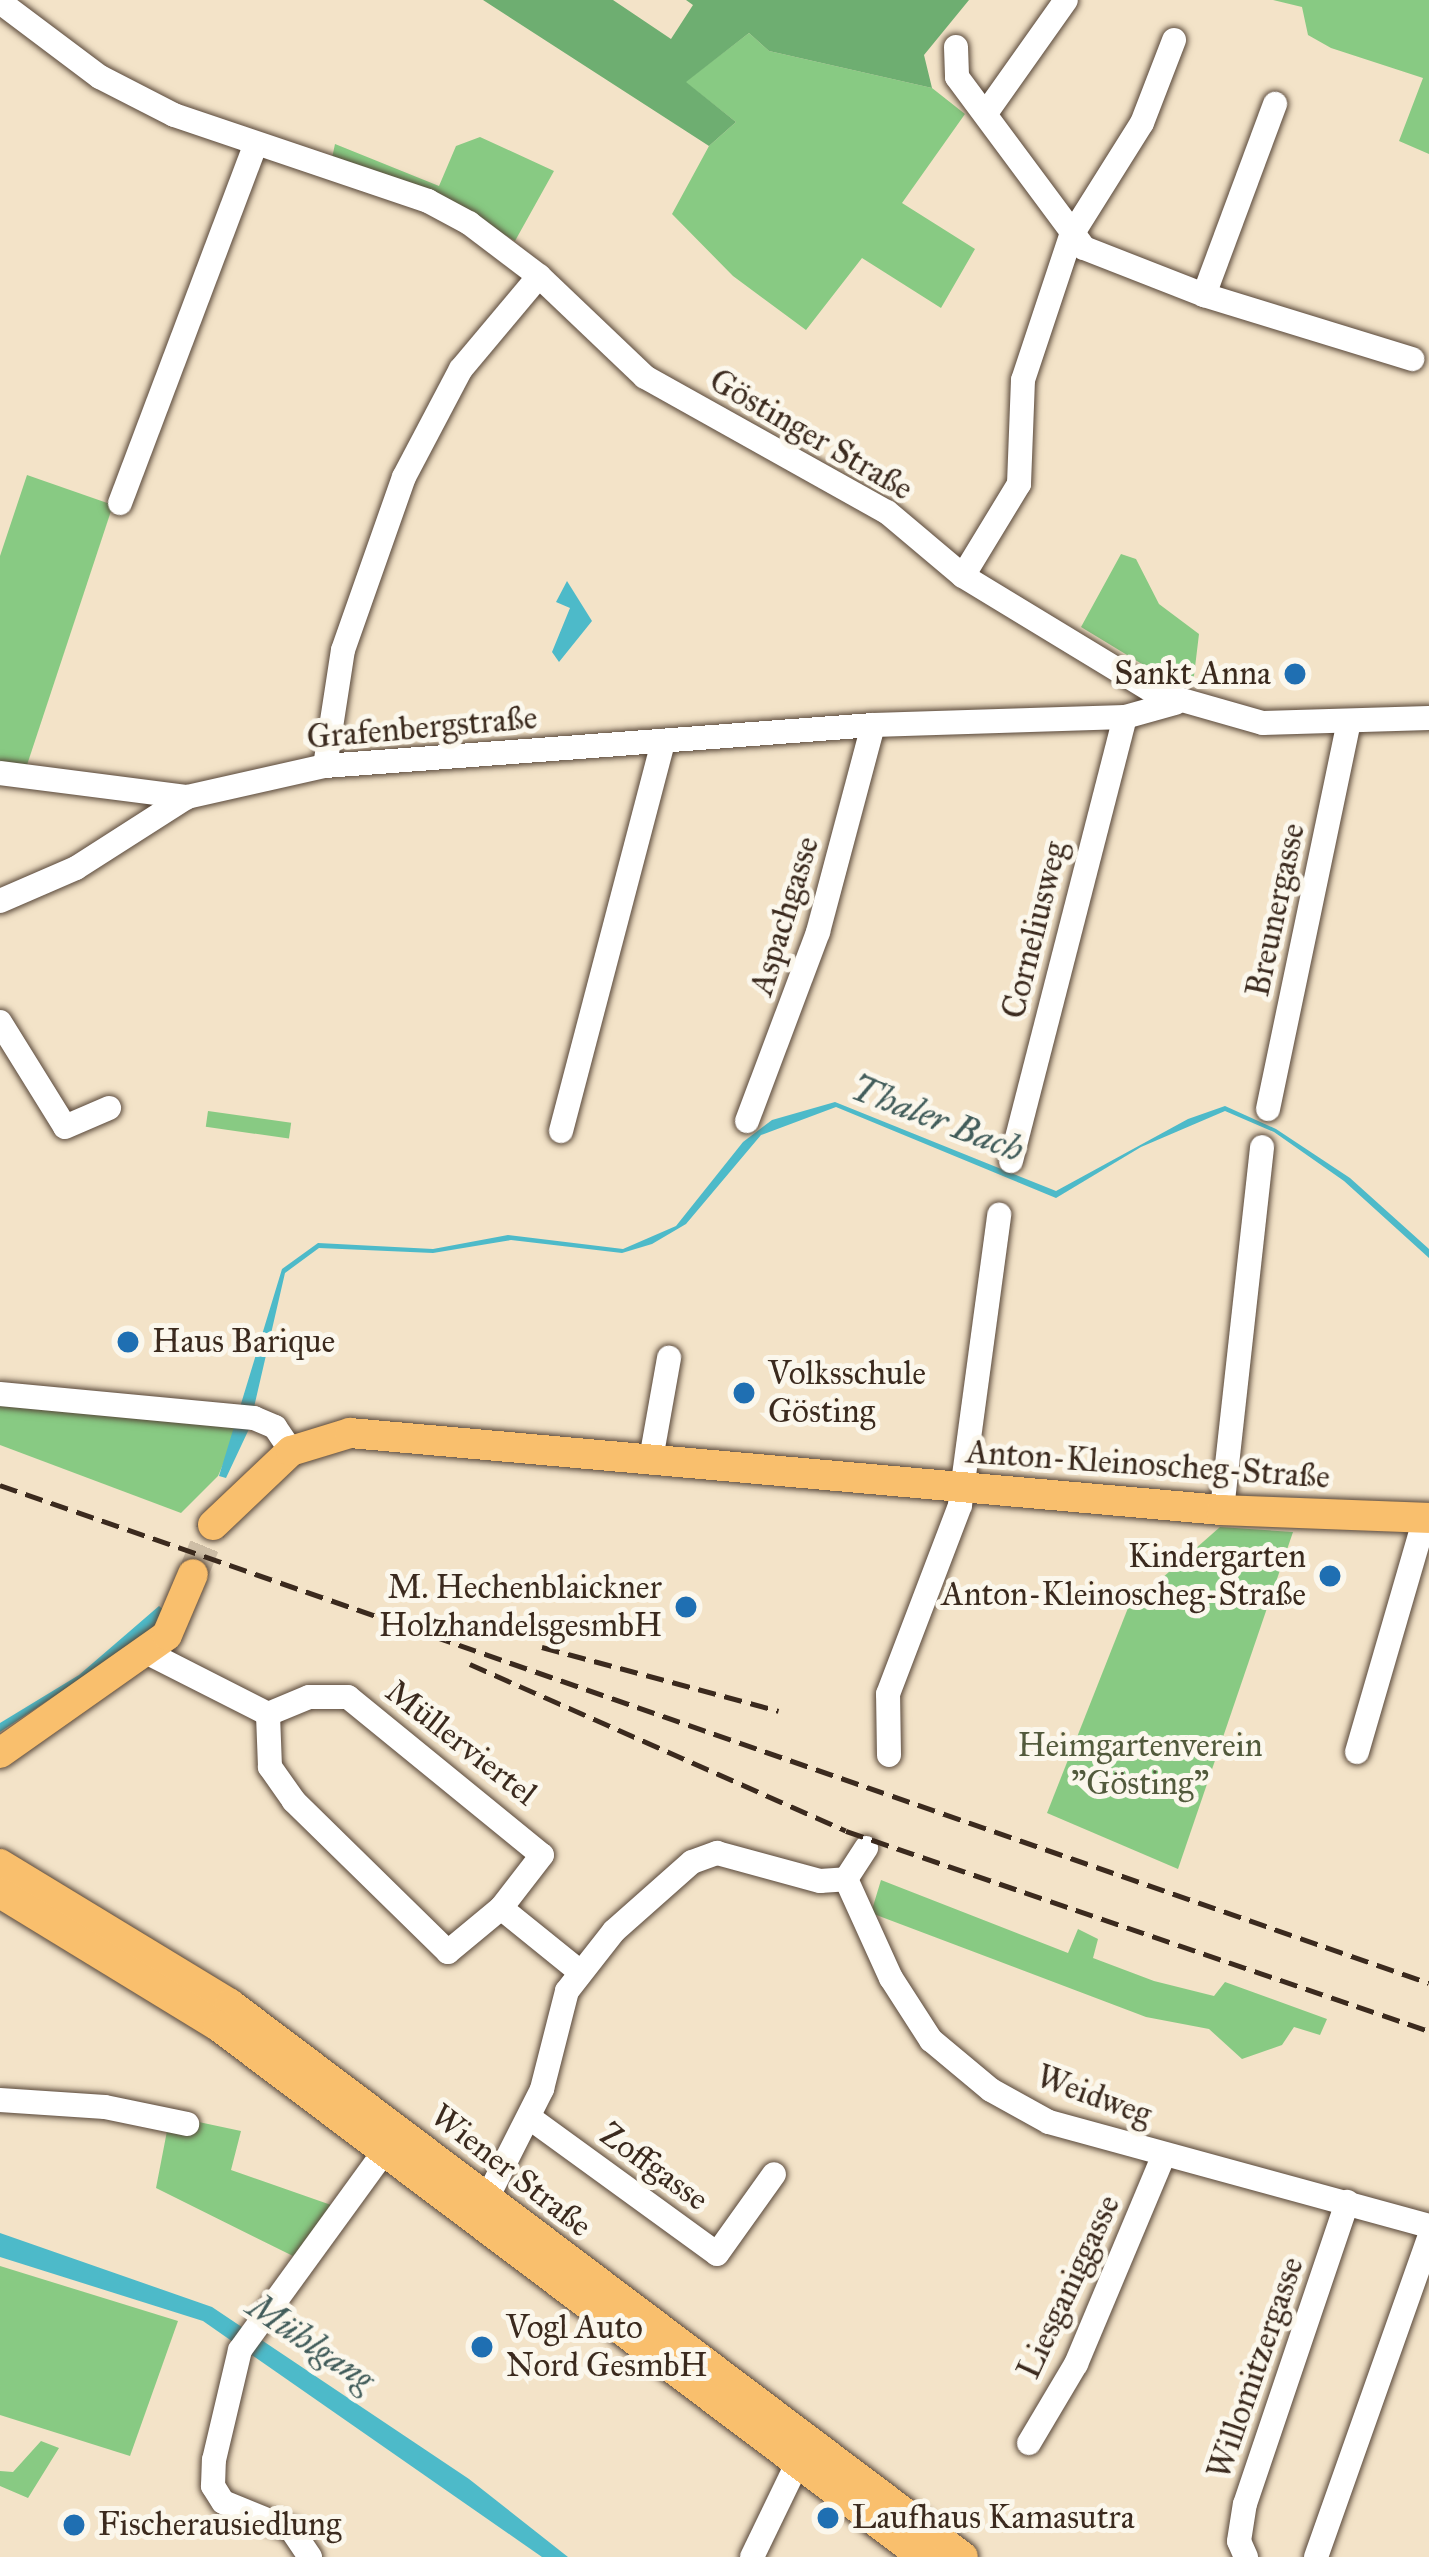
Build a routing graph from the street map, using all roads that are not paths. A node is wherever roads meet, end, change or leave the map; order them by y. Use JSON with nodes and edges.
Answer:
{"nodes":[{"id":1,"x":1066,"y":0,"type":"edge"},
{"id":2,"x":0,"y":2,"type":"edge"},
{"id":3,"x":1174,"y":40,"type":"dead end"},
{"id":4,"x":956,"y":47,"type":"dead end"},
{"id":5,"x":1275,"y":104,"type":"dead end"},
{"id":6,"x":986,"y":112,"type":"junction"},
{"id":7,"x":255,"y":145,"type":"junction"},
{"id":8,"x":1071,"y":236,"type":"junction"},
{"id":9,"x":539,"y":276,"type":"junction"},
{"id":10,"x":1204,"y":295,"type":"junction"},
{"id":11,"x":1412,"y":359,"type":"dead end"},
{"id":12,"x":120,"y":503,"type":"dead end"},
{"id":13,"x":963,"y":576,"type":"junction"},
{"id":14,"x":1175,"y":703,"type":"junction"},
{"id":15,"x":1125,"y":717,"type":"junction"},
{"id":16,"x":1429,"y":718,"type":"edge"},
{"id":17,"x":873,"y":725,"type":"junction"},
{"id":18,"x":1348,"y":725,"type":"junction"},
{"id":19,"x":663,"y":741,"type":"junction"},
{"id":20,"x":325,"y":766,"type":"junction"},
{"id":21,"x":0,"y":773,"type":"edge"},
{"id":22,"x":187,"y":797,"type":"junction"},
{"id":23,"x":0,"y":901,"type":"edge"},
{"id":24,"x":0,"y":1022,"type":"edge"},
{"id":25,"x":109,"y":1108,"type":"dead end"},
{"id":26,"x":1268,"y":1109,"type":"dead end"},
{"id":27,"x":747,"y":1121,"type":"dead end"},
{"id":28,"x":561,"y":1131,"type":"dead end"},
{"id":29,"x":1262,"y":1147,"type":"dead end"},
{"id":30,"x":1011,"y":1161,"type":"dead end"},
{"id":31,"x":999,"y":1215,"type":"dead end"},
{"id":32,"x":670,"y":1358,"type":"dead end"},
{"id":33,"x":0,"y":1394,"type":"edge"},
{"id":34,"x":282,"y":1457,"type":"junction"},
{"id":35,"x":651,"y":1460,"type":"junction"},
{"id":36,"x":962,"y":1489,"type":"junction"},
{"id":37,"x":1222,"y":1510,"type":"junction"},
{"id":38,"x":1427,"y":1518,"type":"edge"},
{"id":39,"x":213,"y":1525,"type":"tunnel mouth"},
{"id":40,"x":193,"y":1574,"type":"tunnel mouth"},
{"id":41,"x":148,"y":1653,"type":"junction"},
{"id":42,"x":268,"y":1714,"type":"junction"},
{"id":43,"x":1357,"y":1752,"type":"dead end"},
{"id":44,"x":0,"y":1753,"type":"edge"},
{"id":45,"x":890,"y":1755,"type":"dead end"},
{"id":46,"x":866,"y":1847,"type":"dead end"},
{"id":47,"x":0,"y":1864,"type":"edge"},
{"id":48,"x":846,"y":1879,"type":"junction"},
{"id":49,"x":0,"y":1892,"type":"edge"},
{"id":50,"x":501,"y":1908,"type":"junction"},
{"id":51,"x":579,"y":1971,"type":"junction"},
{"id":52,"x":0,"y":2100,"type":"edge"},
{"id":53,"x":530,"y":2117,"type":"junction"},
{"id":54,"x":187,"y":2124,"type":"dead end"},
{"id":55,"x":384,"y":2152,"type":"junction"},
{"id":56,"x":1164,"y":2155,"type":"junction"},
{"id":57,"x":774,"y":2174,"type":"dead end"},
{"id":58,"x":1347,"y":2202,"type":"junction"},
{"id":59,"x":483,"y":2208,"type":"junction"},
{"id":60,"x":1429,"y":2226,"type":"edge"},
{"id":61,"x":1429,"y":2238,"type":"edge"},
{"id":62,"x":1029,"y":2443,"type":"dead end"},
{"id":63,"x":798,"y":2462,"type":"junction"},
{"id":64,"x":310,"y":2557,"type":"edge"},
{"id":65,"x":752,"y":2557,"type":"edge"},
{"id":66,"x":922,"y":2557,"type":"edge"},
{"id":67,"x":963,"y":2557,"type":"edge"},
{"id":68,"x":1246,"y":2557,"type":"edge"},
{"id":69,"x":1316,"y":2557,"type":"edge"}],
"edges":[{"from":1,"to":6,"type":"street"},
{"from":2,"to":7,"type":"street","name":"Göstinger Straße"},
{"from":3,"to":8,"type":"street"},
{"from":4,"to":6,"type":"street"},
{"from":5,"to":10,"type":"street"},
{"from":6,"to":8,"type":"street"},
{"from":7,"to":9,"type":"street","name":"Göstinger Straße"},
{"from":7,"to":12,"type":"street"},
{"from":8,"to":10,"type":"street"},
{"from":8,"to":13,"type":"street"},
{"from":9,"to":13,"type":"street","name":"Göstinger Straße"},
{"from":9,"to":20,"type":"street"},
{"from":10,"to":11,"type":"street"},
{"from":13,"to":14,"type":"street","name":"Göstinger Straße"},
{"from":14,"to":15,"type":"street","name":"Grafenbergstraße"},
{"from":14,"to":18,"type":"street","name":"Göstinger Straße"},
{"from":15,"to":17,"type":"street","name":"Grafenbergstraße"},
{"from":15,"to":30,"type":"street","name":"Corneliusweg"},
{"from":16,"to":18,"type":"street","name":"Göstinger Straße"},
{"from":17,"to":19,"type":"street","name":"Grafenbergstraße"},
{"from":17,"to":27,"type":"street","name":"Aspachgasse"},
{"from":18,"to":26,"type":"street","name":"Breunergasse"},
{"from":19,"to":20,"type":"street","name":"Grafenbergstraße"},
{"from":19,"to":28,"type":"street"},
{"from":20,"to":22,"type":"street","name":"Grafenbergstraße"},
{"from":21,"to":22,"type":"street"},
{"from":22,"to":23,"type":"street","name":"Grafenbergstraße"},
{"from":24,"to":25,"type":"street"},
{"from":29,"to":37,"type":"street"},
{"from":31,"to":36,"type":"street"},
{"from":32,"to":35,"type":"street"},
{"from":33,"to":34,"type":"street"},
{"from":34,"to":35,"type":"main road","name":"Anton-Kleinoscheg-Straße"},
{"from":34,"to":39,"type":"main road"},
{"from":35,"to":36,"type":"main road","name":"Anton-Kleinoscheg-Straße"},
{"from":36,"to":37,"type":"main road","name":"Anton-Kleinoscheg-Straße"},
{"from":36,"to":45,"type":"street"},
{"from":37,"to":38,"type":"main road","name":"Anton-Kleinoscheg-Straße"},
{"from":38,"to":43,"type":"street"},
{"from":40,"to":41,"type":"main road"},
{"from":41,"to":42,"type":"street"},
{"from":41,"to":44,"type":"main road"},
{"from":42,"to":50,"type":"street","name":"Müllerviertel"},
{"from":42,"to":50,"type":"street","name":"Müllerviertel"},
{"from":46,"to":48,"type":"street"},
{"from":47,"to":59,"type":"main road","name":"Wiener Straße"},
{"from":48,"to":51,"type":"street"},
{"from":48,"to":56,"type":"street","name":"Weidweg"},
{"from":49,"to":55,"type":"main road","name":"Wiener Straße"},
{"from":50,"to":51,"type":"street"},
{"from":51,"to":53,"type":"street"},
{"from":52,"to":54,"type":"street"},
{"from":53,"to":57,"type":"street","name":"Zoffgasse"},
{"from":53,"to":59,"type":"street"},
{"from":55,"to":59,"type":"main road","name":"Wiener Straße"},
{"from":55,"to":64,"type":"street"},
{"from":56,"to":58,"type":"street","name":"Weidweg"},
{"from":56,"to":62,"type":"street","name":"Liesganiggasse"},
{"from":58,"to":60,"type":"street","name":"Weidweg"},
{"from":58,"to":68,"type":"street","name":"Willomitzergasse"},
{"from":59,"to":63,"type":"main road","name":"Wiener Straße"},
{"from":59,"to":67,"type":"main road","name":"Wiener Straße"},
{"from":61,"to":69,"type":"street"},
{"from":63,"to":65,"type":"street"},
{"from":63,"to":66,"type":"main road","name":"Wiener Straße"}]}
